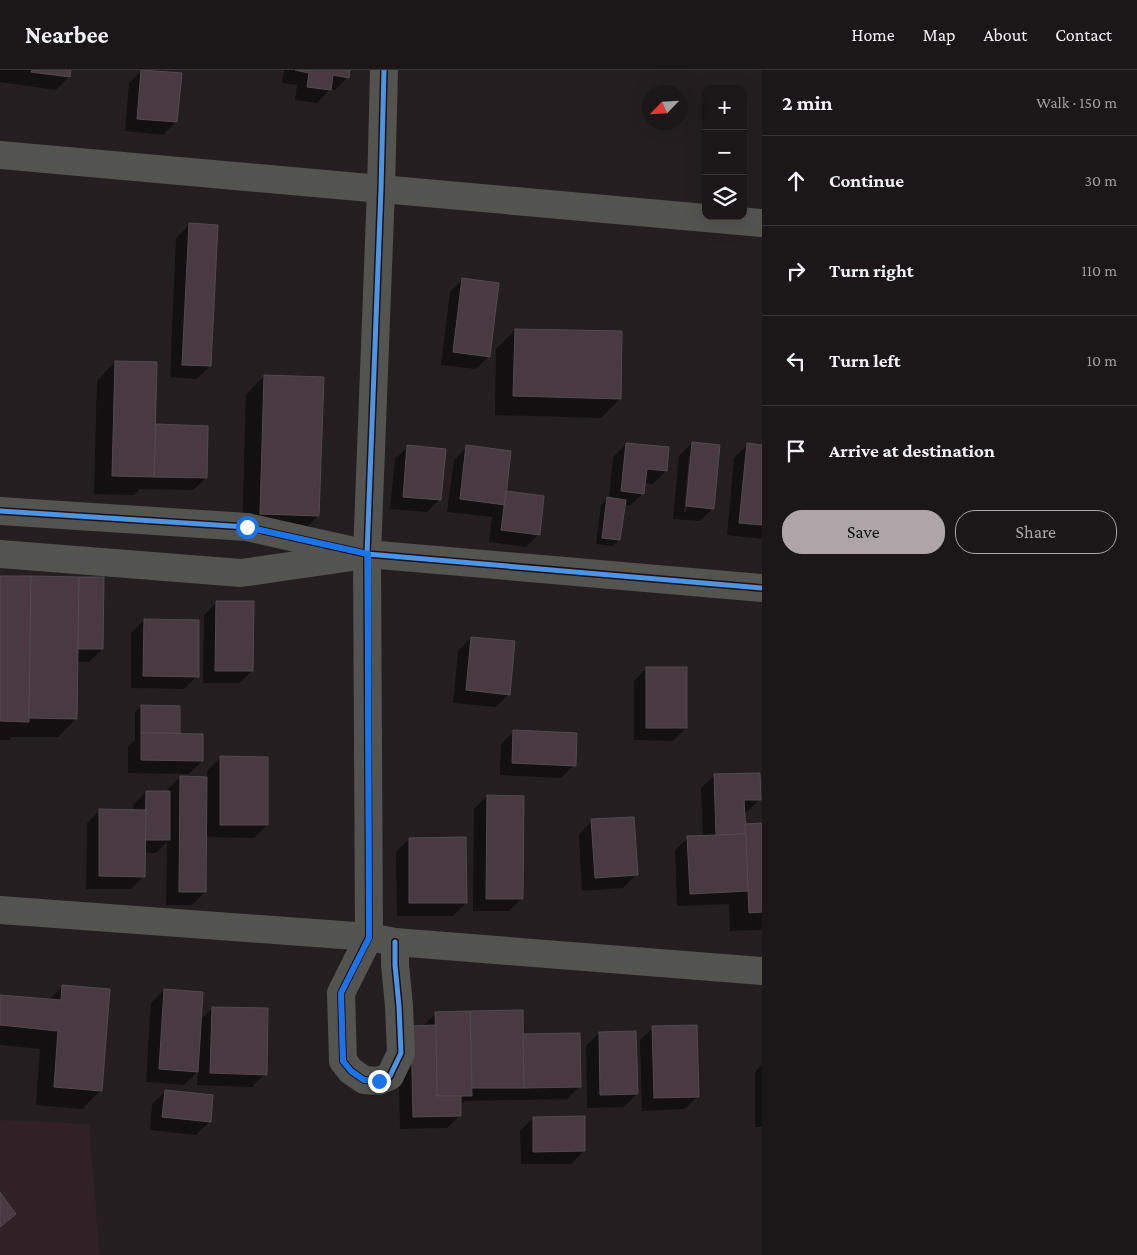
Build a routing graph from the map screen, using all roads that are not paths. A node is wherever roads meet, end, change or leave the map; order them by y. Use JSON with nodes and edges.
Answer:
{"nodes":[{"id":1,"x":384,"y":70,"type":"edge"},
{"id":2,"x":0,"y":155,"type":"edge"},
{"id":3,"x":381,"y":189,"type":"junction"},
{"id":4,"x":762,"y":223,"type":"edge"},
{"id":5,"x":0,"y":511,"type":"edge"},
{"id":6,"x":0,"y":554,"type":"edge"},
{"id":7,"x":368,"y":554,"type":"junction"},
{"id":8,"x":762,"y":588,"type":"edge"},
{"id":9,"x":0,"y":910,"type":"edge"},
{"id":10,"x":382,"y":940,"type":"junction"},
{"id":11,"x":762,"y":971,"type":"edge"}],
"edges":[{"from":1,"to":3,"type":"street"},
{"from":2,"to":3,"type":"street"},
{"from":3,"to":4,"type":"street"},
{"from":3,"to":7,"type":"street"},
{"from":5,"to":7,"type":"street"},
{"from":6,"to":7,"type":"street"},
{"from":7,"to":8,"type":"street"},
{"from":7,"to":10,"type":"street"},
{"from":9,"to":10,"type":"street"},
{"from":10,"to":11,"type":"street"}]}
